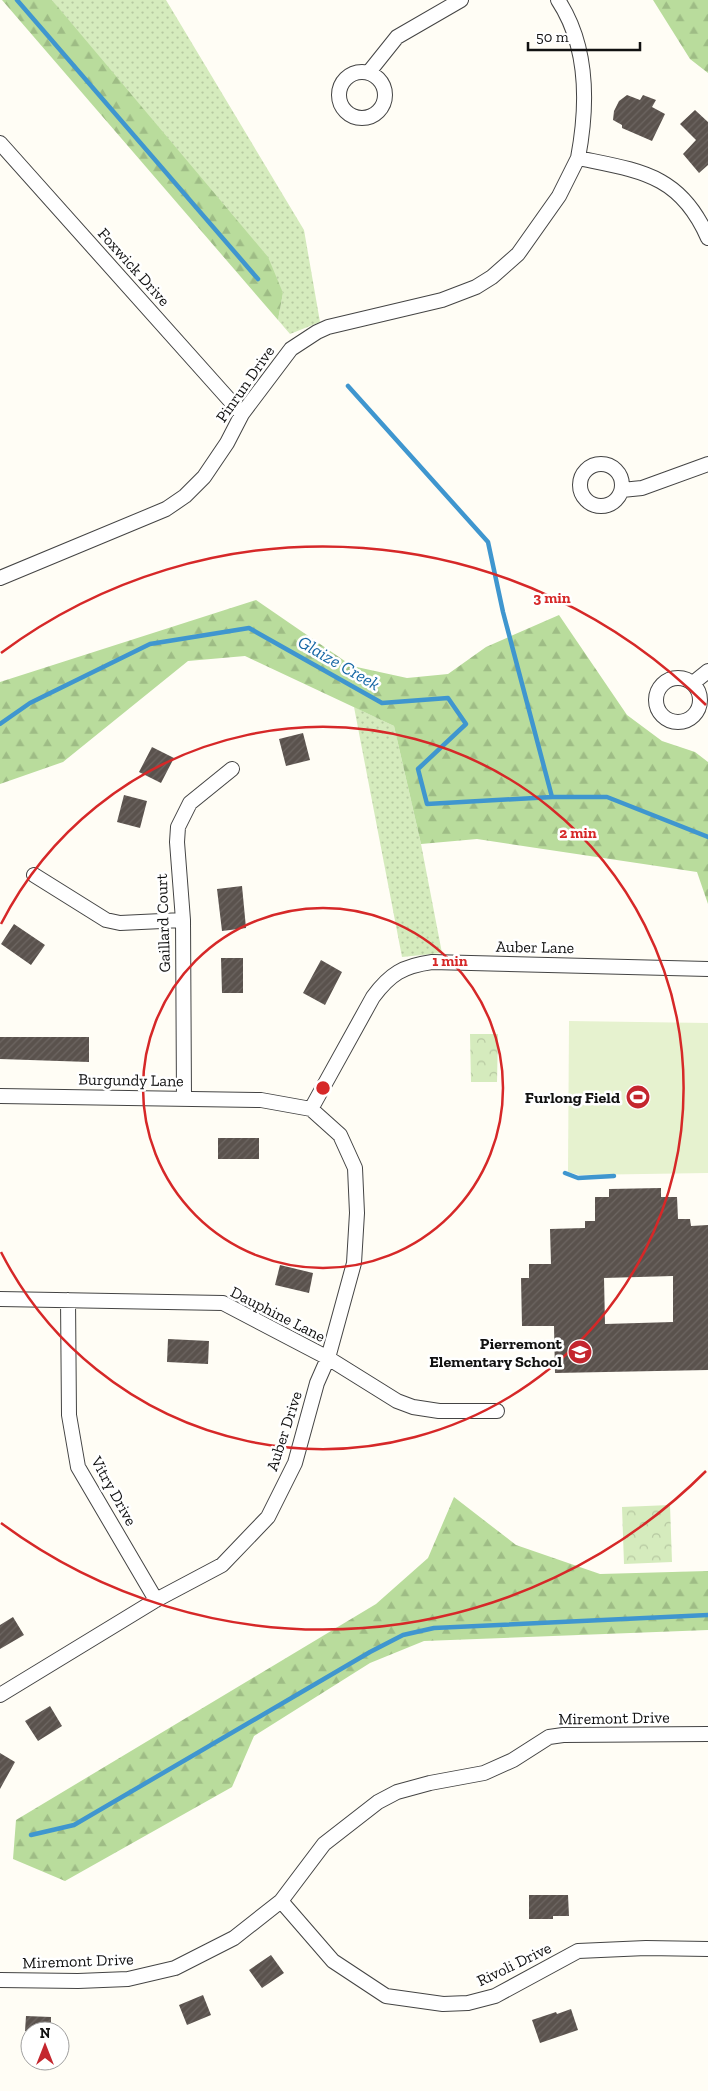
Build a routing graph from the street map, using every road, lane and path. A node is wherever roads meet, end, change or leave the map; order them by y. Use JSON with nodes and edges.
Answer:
{"nodes":[{"id":1,"x":461,"y":0,"type":"edge"},
{"id":2,"x":558,"y":0,"type":"edge"},
{"id":3,"x":369,"y":72,"type":"dead end"},
{"id":4,"x":0,"y":143,"type":"edge"},
{"id":5,"x":578,"y":158,"type":"junction"},
{"id":6,"x":708,"y":238,"type":"edge"},
{"id":7,"x":242,"y":414,"type":"junction"},
{"id":8,"x":708,"y":464,"type":"edge"},
{"id":9,"x":622,"y":490,"type":"dead end"},
{"id":10,"x":0,"y":578,"type":"edge"},
{"id":11,"x":708,"y":671,"type":"edge"},
{"id":12,"x":693,"y":683,"type":"dead end"},
{"id":13,"x":232,"y":769,"type":"dead end"},
{"id":14,"x":34,"y":875,"type":"dead end"},
{"id":15,"x":183,"y":920,"type":"junction"},
{"id":16,"x":708,"y":969,"type":"edge"},
{"id":17,"x":0,"y":1096,"type":"edge"},
{"id":18,"x":184,"y":1098,"type":"junction"},
{"id":19,"x":312,"y":1109,"type":"junction"},
{"id":20,"x":0,"y":1299,"type":"edge"},
{"id":21,"x":68,"y":1300,"type":"junction"},
{"id":22,"x":328,"y":1358,"type":"junction"},
{"id":23,"x":497,"y":1411,"type":"dead end"},
{"id":24,"x":156,"y":1600,"type":"junction"},
{"id":25,"x":0,"y":1696,"type":"edge"},
{"id":26,"x":708,"y":1734,"type":"edge"},
{"id":27,"x":281,"y":1901,"type":"junction"},
{"id":28,"x":708,"y":1950,"type":"edge"},
{"id":29,"x":0,"y":1980,"type":"edge"}],
"edges":[{"from":1,"to":3,"type":"street"},
{"from":2,"to":5,"type":"street","name":"Pinrun Drive"},
{"from":4,"to":7,"type":"street","name":"Foxwick Drive"},
{"from":5,"to":6,"type":"street"},
{"from":5,"to":7,"type":"street","name":"Pinrun Drive"},
{"from":7,"to":10,"type":"street","name":"Pinrun Drive"},
{"from":8,"to":9,"type":"street"},
{"from":11,"to":12,"type":"street"},
{"from":13,"to":15,"type":"street","name":"Gaillard Court"},
{"from":14,"to":15,"type":"street"},
{"from":15,"to":18,"type":"street","name":"Gaillard Court"},
{"from":16,"to":19,"type":"street","name":"Auber Lane"},
{"from":17,"to":18,"type":"street","name":"Burgundy Lane"},
{"from":18,"to":19,"type":"street","name":"Burgundy Lane"},
{"from":19,"to":22,"type":"street","name":"Auber Drive"},
{"from":20,"to":21,"type":"street","name":"Dauphine Lane"},
{"from":21,"to":22,"type":"street","name":"Dauphine Lane"},
{"from":21,"to":24,"type":"street","name":"Vitry Drive"},
{"from":22,"to":23,"type":"street","name":"Dauphine Lane"},
{"from":22,"to":24,"type":"street","name":"Auber Drive"},
{"from":24,"to":25,"type":"street","name":"Auber Drive"},
{"from":26,"to":27,"type":"street","name":"Miremont Drive"},
{"from":27,"to":28,"type":"street","name":"Rivoli Drive"},
{"from":27,"to":29,"type":"street","name":"Miremont Drive"}]}
